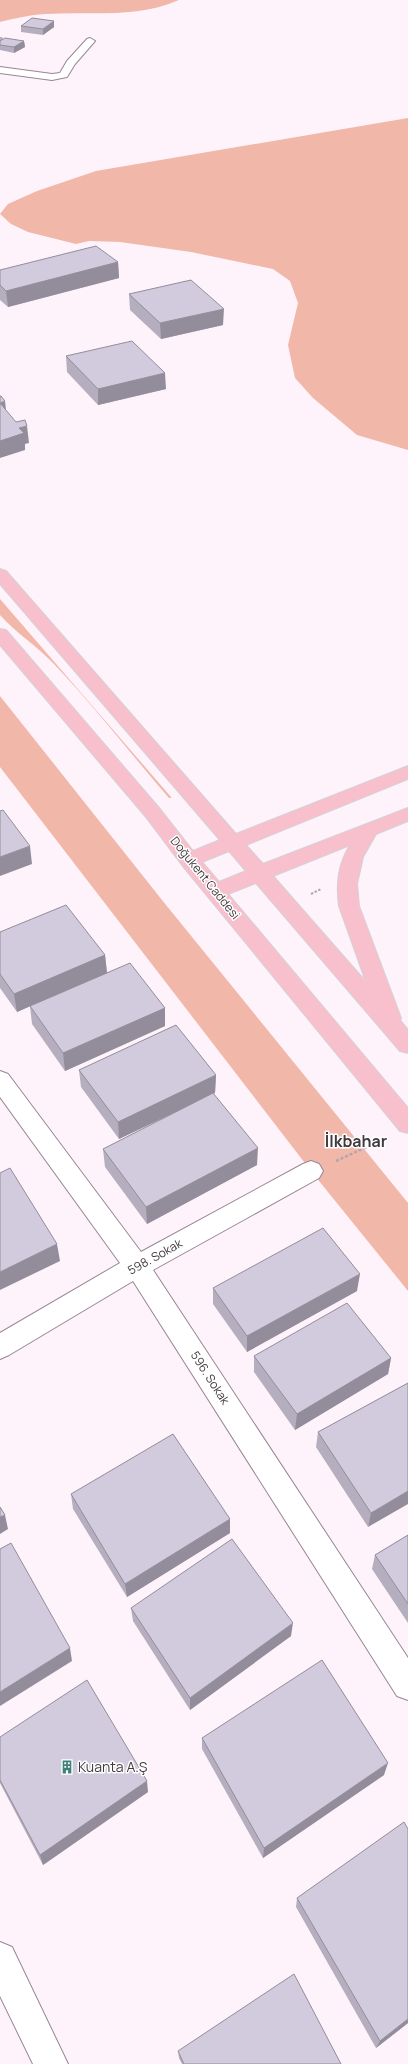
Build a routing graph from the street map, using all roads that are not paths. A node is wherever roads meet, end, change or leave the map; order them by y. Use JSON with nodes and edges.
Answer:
{"nodes":[{"id":1,"x":90,"y":41,"type":"dead end"},
{"id":2,"x":0,"y":70,"type":"edge"},
{"id":3,"x":0,"y":574,"type":"edge"},
{"id":4,"x":0,"y":634,"type":"edge"},
{"id":5,"x":408,"y":772,"type":"edge"},
{"id":6,"x":408,"y":814,"type":"edge"},
{"id":7,"x":369,"y":830,"type":"junction"},
{"id":8,"x":233,"y":842,"type":"junction"},
{"id":9,"x":189,"y":860,"type":"junction"},
{"id":10,"x":259,"y":873,"type":"junction"},
{"id":11,"x":216,"y":891,"type":"junction"},
{"id":12,"x":401,"y":1038,"type":"edge"},
{"id":13,"x":0,"y":1080,"type":"edge"},
{"id":14,"x":408,"y":1124,"type":"edge"},
{"id":15,"x":311,"y":1171,"type":"road end"},
{"id":16,"x":138,"y":1266,"type":"junction"},
{"id":17,"x":0,"y":1346,"type":"edge"},
{"id":18,"x":408,"y":1685,"type":"edge"},
{"id":19,"x":0,"y":1959,"type":"edge"},
{"id":20,"x":51,"y":2064,"type":"edge"}],
"edges":[{"from":1,"to":2,"type":"street"},
{"from":3,"to":8,"type":"main road"},
{"from":4,"to":9,"type":"main road","name":"Doğukent Caddesi"},
{"from":5,"to":8,"type":"main road"},
{"from":6,"to":7,"type":"main road"},
{"from":7,"to":10,"type":"main road"},
{"from":7,"to":12,"type":"main road"},
{"from":8,"to":9,"type":"main road"},
{"from":8,"to":10,"type":"main road"},
{"from":9,"to":11,"type":"main road","name":"Doğukent Caddesi"},
{"from":10,"to":11,"type":"main road"},
{"from":10,"to":12,"type":"main road"},
{"from":11,"to":14,"type":"main road","name":"Doğukent Caddesi"},
{"from":13,"to":16,"type":"street","name":"596. Sokak"},
{"from":15,"to":16,"type":"street","name":"598. Sokak"},
{"from":16,"to":17,"type":"street","name":"598. Sokak"},
{"from":16,"to":18,"type":"street","name":"596. Sokak"},
{"from":19,"to":20,"type":"street"}]}
